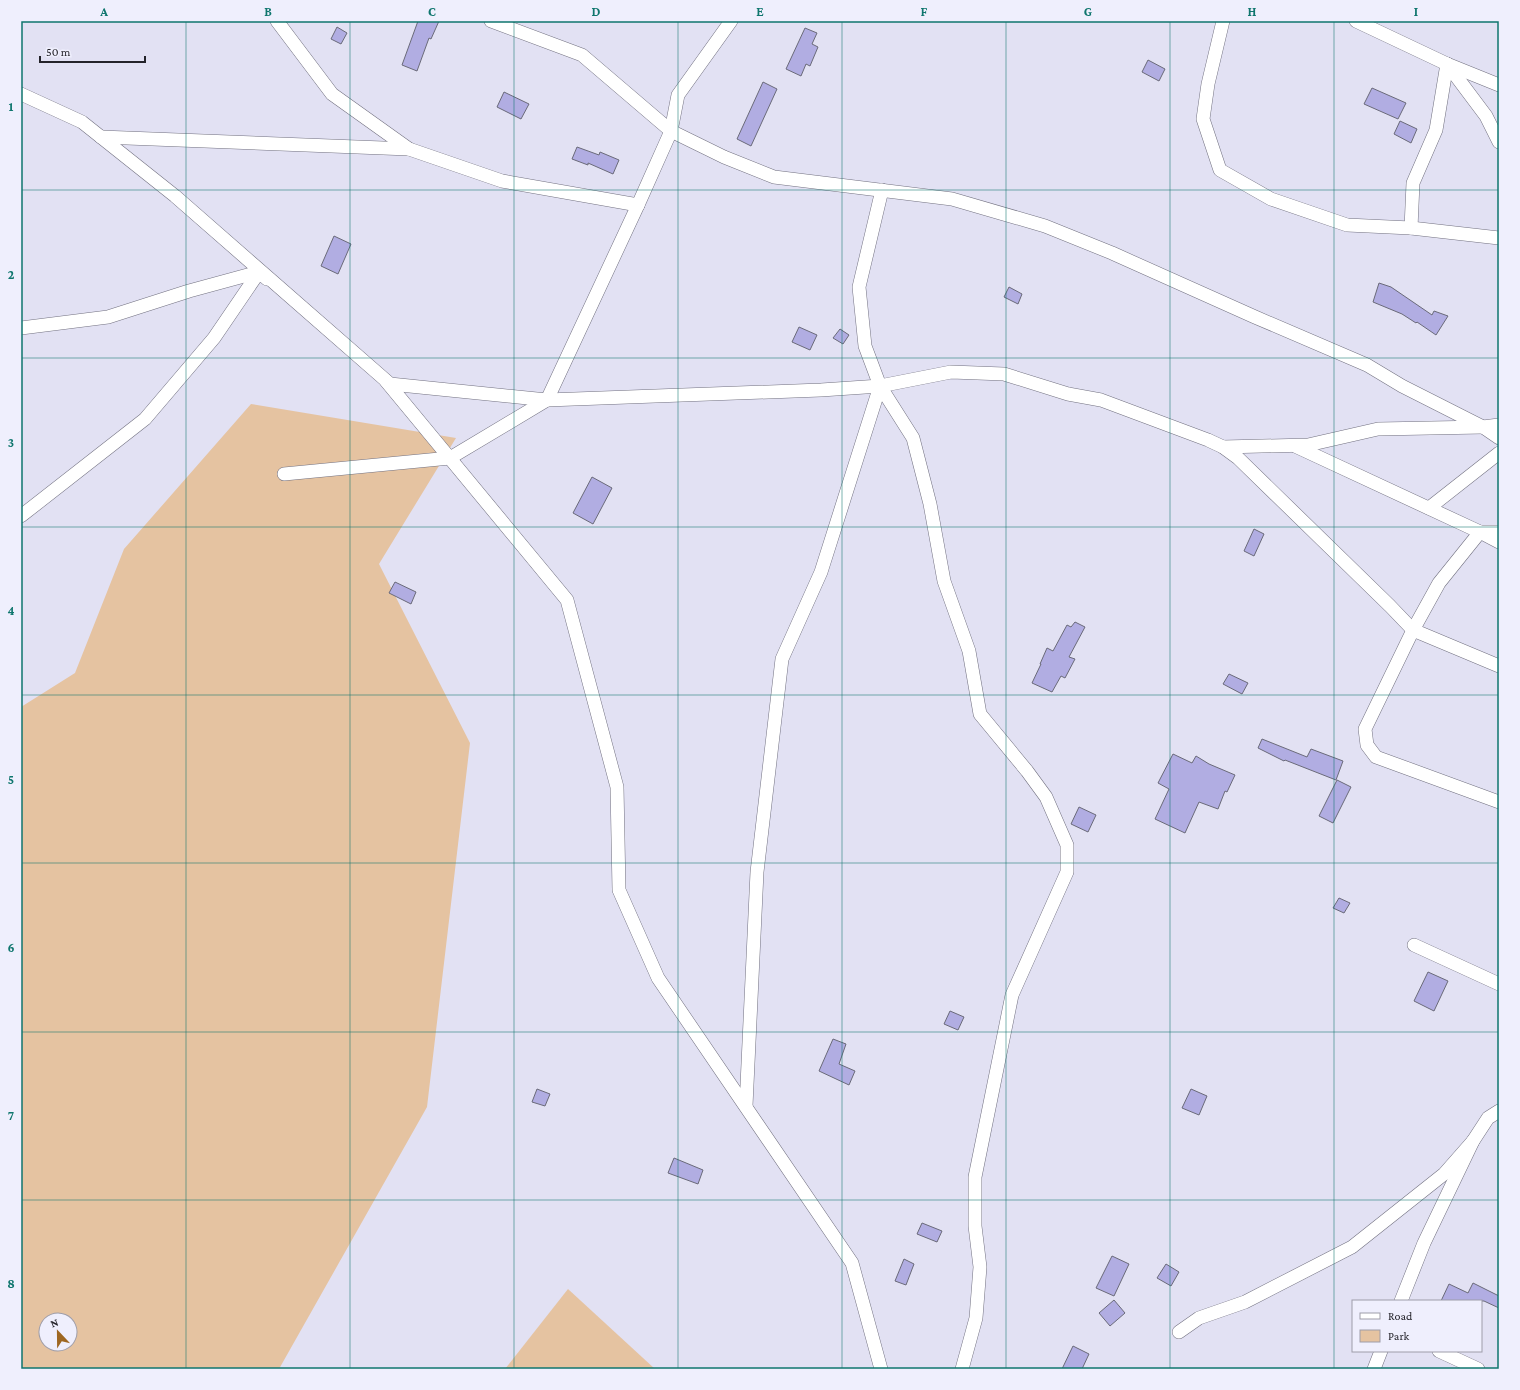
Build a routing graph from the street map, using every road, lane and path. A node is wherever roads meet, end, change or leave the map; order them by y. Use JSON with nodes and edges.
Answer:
{"nodes":[{"id":1,"x":277,"y":21,"type":"edge"},
{"id":2,"x":491,"y":21,"type":"edge"},
{"id":3,"x":732,"y":21,"type":"edge"},
{"id":4,"x":1223,"y":21,"type":"edge"},
{"id":5,"x":1356,"y":21,"type":"edge"},
{"id":6,"x":1447,"y":64,"type":"junction"},
{"id":7,"x":1499,"y":86,"type":"edge"},
{"id":8,"x":21,"y":94,"type":"edge"},
{"id":9,"x":671,"y":131,"type":"junction"},
{"id":10,"x":101,"y":137,"type":"junction"},
{"id":11,"x":1499,"y":142,"type":"edge"},
{"id":12,"x":409,"y":149,"type":"junction"},
{"id":13,"x":882,"y":190,"type":"junction"},
{"id":14,"x":638,"y":205,"type":"junction"},
{"id":15,"x":1411,"y":228,"type":"junction"},
{"id":16,"x":1499,"y":238,"type":"edge"},
{"id":17,"x":259,"y":272,"type":"junction"},
{"id":18,"x":21,"y":328,"type":"edge"},
{"id":19,"x":390,"y":384,"type":"junction"},
{"id":20,"x":880,"y":386,"type":"junction"},
{"id":21,"x":547,"y":400,"type":"junction"},
{"id":22,"x":1499,"y":425,"type":"edge"},
{"id":23,"x":1483,"y":427,"type":"junction"},
{"id":24,"x":1499,"y":438,"type":"edge"},
{"id":25,"x":1293,"y":446,"type":"junction"},
{"id":26,"x":1223,"y":447,"type":"junction"},
{"id":27,"x":1499,"y":453,"type":"edge"},
{"id":28,"x":450,"y":458,"type":"junction"},
{"id":29,"x":284,"y":474,"type":"dead end"},
{"id":30,"x":1428,"y":508,"type":"junction"},
{"id":31,"x":21,"y":516,"type":"edge"},
{"id":32,"x":1480,"y":532,"type":"junction"},
{"id":33,"x":1499,"y":532,"type":"edge"},
{"id":34,"x":1499,"y":542,"type":"edge"},
{"id":35,"x":1413,"y":630,"type":"junction"},
{"id":36,"x":1499,"y":666,"type":"edge"},
{"id":37,"x":1499,"y":802,"type":"edge"},
{"id":38,"x":1414,"y":945,"type":"dead end"},
{"id":39,"x":1499,"y":984,"type":"edge"},
{"id":40,"x":746,"y":1106,"type":"junction"},
{"id":41,"x":1499,"y":1111,"type":"edge"},
{"id":42,"x":1473,"y":1141,"type":"junction"},
{"id":43,"x":1401,"y":1300,"type":"edge"},
{"id":44,"x":1179,"y":1332,"type":"dead end"},
{"id":45,"x":1381,"y":1352,"type":"edge"},
{"id":46,"x":1441,"y":1352,"type":"edge"},
{"id":47,"x":881,"y":1369,"type":"edge"},
{"id":48,"x":962,"y":1369,"type":"edge"},
{"id":49,"x":1374,"y":1369,"type":"edge"},
{"id":50,"x":1478,"y":1369,"type":"edge"}],
"edges":[{"from":1,"to":12,"type":"street"},
{"from":2,"to":9,"type":"street"},
{"from":3,"to":9,"type":"street"},
{"from":4,"to":15,"type":"street"},
{"from":5,"to":6,"type":"street"},
{"from":6,"to":7,"type":"street"},
{"from":6,"to":11,"type":"street"},
{"from":6,"to":15,"type":"street"},
{"from":8,"to":10,"type":"street"},
{"from":9,"to":13,"type":"street"},
{"from":9,"to":14,"type":"street"},
{"from":10,"to":12,"type":"street"},
{"from":10,"to":19,"type":"street"},
{"from":12,"to":14,"type":"street"},
{"from":13,"to":20,"type":"street"},
{"from":13,"to":23,"type":"street"},
{"from":14,"to":21,"type":"street"},
{"from":15,"to":16,"type":"street"},
{"from":17,"to":18,"type":"street"},
{"from":17,"to":19,"type":"street"},
{"from":17,"to":31,"type":"street"},
{"from":19,"to":21,"type":"street"},
{"from":19,"to":28,"type":"street"},
{"from":20,"to":21,"type":"street"},
{"from":20,"to":26,"type":"street"},
{"from":20,"to":40,"type":"street"},
{"from":20,"to":48,"type":"street"},
{"from":21,"to":28,"type":"street"},
{"from":22,"to":23,"type":"street"},
{"from":23,"to":24,"type":"street"},
{"from":23,"to":25,"type":"street"},
{"from":25,"to":26,"type":"street"},
{"from":25,"to":30,"type":"street"},
{"from":26,"to":35,"type":"street"},
{"from":27,"to":30,"type":"street"},
{"from":28,"to":29,"type":"street"},
{"from":28,"to":40,"type":"street"},
{"from":30,"to":32,"type":"street"},
{"from":32,"to":33,"type":"street"},
{"from":32,"to":34,"type":"street"},
{"from":32,"to":35,"type":"street"},
{"from":35,"to":36,"type":"street"},
{"from":35,"to":37,"type":"street"},
{"from":38,"to":39,"type":"street"},
{"from":40,"to":47,"type":"street"},
{"from":41,"to":42,"type":"street"},
{"from":42,"to":43,"type":"street"},
{"from":42,"to":44,"type":"street"},
{"from":45,"to":49,"type":"street"},
{"from":46,"to":50,"type":"street"}]}
